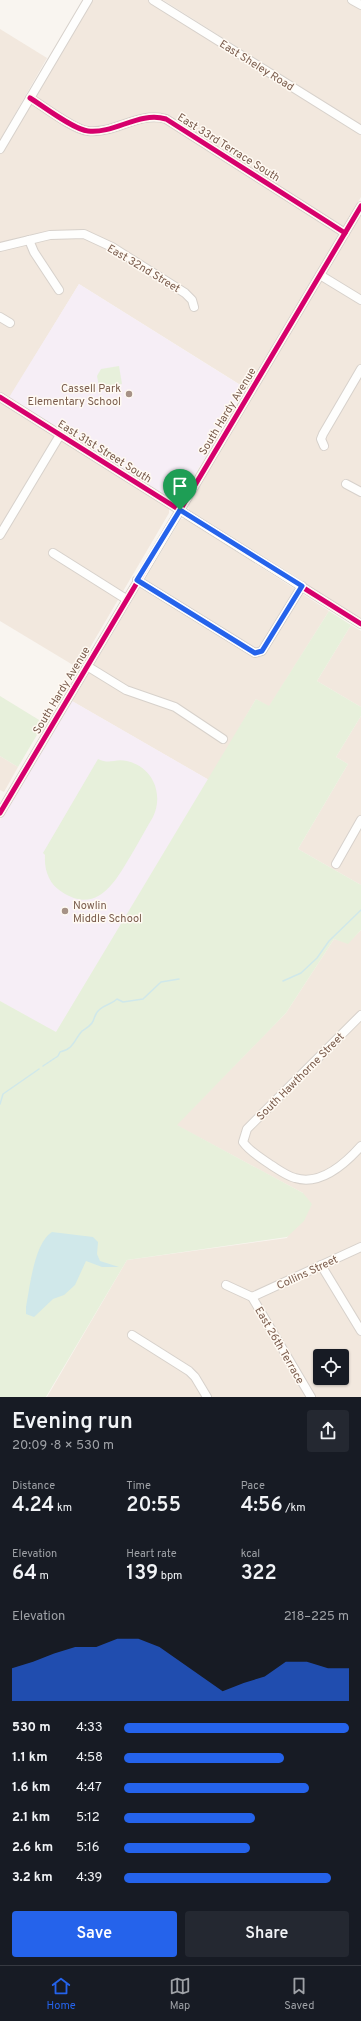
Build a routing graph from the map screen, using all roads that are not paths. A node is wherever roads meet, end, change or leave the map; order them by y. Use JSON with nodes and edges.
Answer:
{"nodes":[{"id":1,"x":88,"y":0,"type":"edge"},
{"id":2,"x":153,"y":0,"type":"edge"},
{"id":3,"x":352,"y":0,"type":"edge"},
{"id":4,"x":361,"y":4,"type":"edge"},
{"id":5,"x":30,"y":98,"type":"junction"},
{"id":6,"x":361,"y":130,"type":"edge"},
{"id":7,"x":0,"y":149,"type":"edge"},
{"id":8,"x":361,"y":206,"type":"edge"},
{"id":9,"x":345,"y":233,"type":"junction"},
{"id":10,"x":29,"y":240,"type":"junction"},
{"id":11,"x":0,"y":247,"type":"edge"},
{"id":12,"x":320,"y":275,"type":"junction"},
{"id":13,"x":59,"y":290,"type":"dead end"},
{"id":14,"x":361,"y":300,"type":"edge"},
{"id":15,"x":194,"y":307,"type":"dead end"},
{"id":16,"x":0,"y":317,"type":"edge"},
{"id":17,"x":10,"y":323,"type":"dead end"},
{"id":18,"x":361,"y":369,"type":"edge"},
{"id":19,"x":0,"y":397,"type":"edge"},
{"id":20,"x":60,"y":435,"type":"junction"},
{"id":21,"x":324,"y":446,"type":"dead end"},
{"id":22,"x":346,"y":484,"type":"dead end"},
{"id":23,"x":361,"y":492,"type":"edge"},
{"id":24,"x":180,"y":510,"type":"junction"},
{"id":25,"x":0,"y":535,"type":"edge"},
{"id":26,"x":53,"y":553,"type":"dead end"},
{"id":27,"x":137,"y":580,"type":"junction"},
{"id":28,"x":302,"y":586,"type":"junction"},
{"id":29,"x":126,"y":599,"type":"junction"},
{"id":30,"x":361,"y":624,"type":"edge"},
{"id":31,"x":87,"y":666,"type":"junction"},
{"id":32,"x":223,"y":739,"type":"dead end"},
{"id":33,"x":0,"y":812,"type":"edge"},
{"id":34,"x":361,"y":820,"type":"edge"},
{"id":35,"x":336,"y":864,"type":"dead end"},
{"id":36,"x":361,"y":1015,"type":"edge"},
{"id":37,"x":361,"y":1146,"type":"edge"},
{"id":38,"x":361,"y":1247,"type":"edge"},
{"id":39,"x":322,"y":1265,"type":"junction"},
{"id":40,"x":226,"y":1285,"type":"dead end"},
{"id":41,"x":252,"y":1297,"type":"junction"},
{"id":42,"x":361,"y":1330,"type":"edge"},
{"id":43,"x":132,"y":1335,"type":"dead end"},
{"id":44,"x":207,"y":1397,"type":"edge"},
{"id":45,"x":311,"y":1397,"type":"edge"}],
"edges":[{"from":1,"to":5,"type":"street"},
{"from":2,"to":6,"type":"street","name":"East Sheley Road"},
{"from":3,"to":4,"type":"street"},
{"from":5,"to":7,"type":"street"},
{"from":5,"to":9,"type":"street","name":"East 33rd Terrace South"},
{"from":8,"to":9,"type":"street","name":"South Hardy Avenue"},
{"from":9,"to":12,"type":"street","name":"South Hardy Avenue"},
{"from":10,"to":11,"type":"street"},
{"from":10,"to":13,"type":"street"},
{"from":10,"to":15,"type":"street","name":"East 32nd Street"},
{"from":12,"to":14,"type":"street"},
{"from":12,"to":24,"type":"street","name":"South Hardy Avenue"},
{"from":16,"to":17,"type":"street"},
{"from":18,"to":21,"type":"street"},
{"from":19,"to":20,"type":"street","name":"East 31st Street South"},
{"from":20,"to":24,"type":"street","name":"East 31st Street South"},
{"from":20,"to":25,"type":"street"},
{"from":22,"to":23,"type":"street"},
{"from":24,"to":27,"type":"street","name":"South Hardy Avenue"},
{"from":24,"to":28,"type":"street","name":"East 31st Street South"},
{"from":26,"to":29,"type":"street"},
{"from":27,"to":28,"type":"street"},
{"from":27,"to":29,"type":"street","name":"South Hardy Avenue"},
{"from":28,"to":30,"type":"street","name":"East 31st Street South"},
{"from":29,"to":31,"type":"street","name":"South Hardy Avenue"},
{"from":31,"to":32,"type":"street"},
{"from":31,"to":33,"type":"street","name":"South Hardy Avenue"},
{"from":34,"to":35,"type":"street"},
{"from":36,"to":37,"type":"street","name":"South Hawthorne Street"},
{"from":38,"to":39,"type":"street","name":"Collins Street"},
{"from":39,"to":41,"type":"street","name":"Collins Street"},
{"from":39,"to":42,"type":"street"},
{"from":40,"to":41,"type":"street","name":"East 26th Terrace"},
{"from":41,"to":45,"type":"street","name":"East 26th Terrace"},
{"from":43,"to":44,"type":"street"}]}
